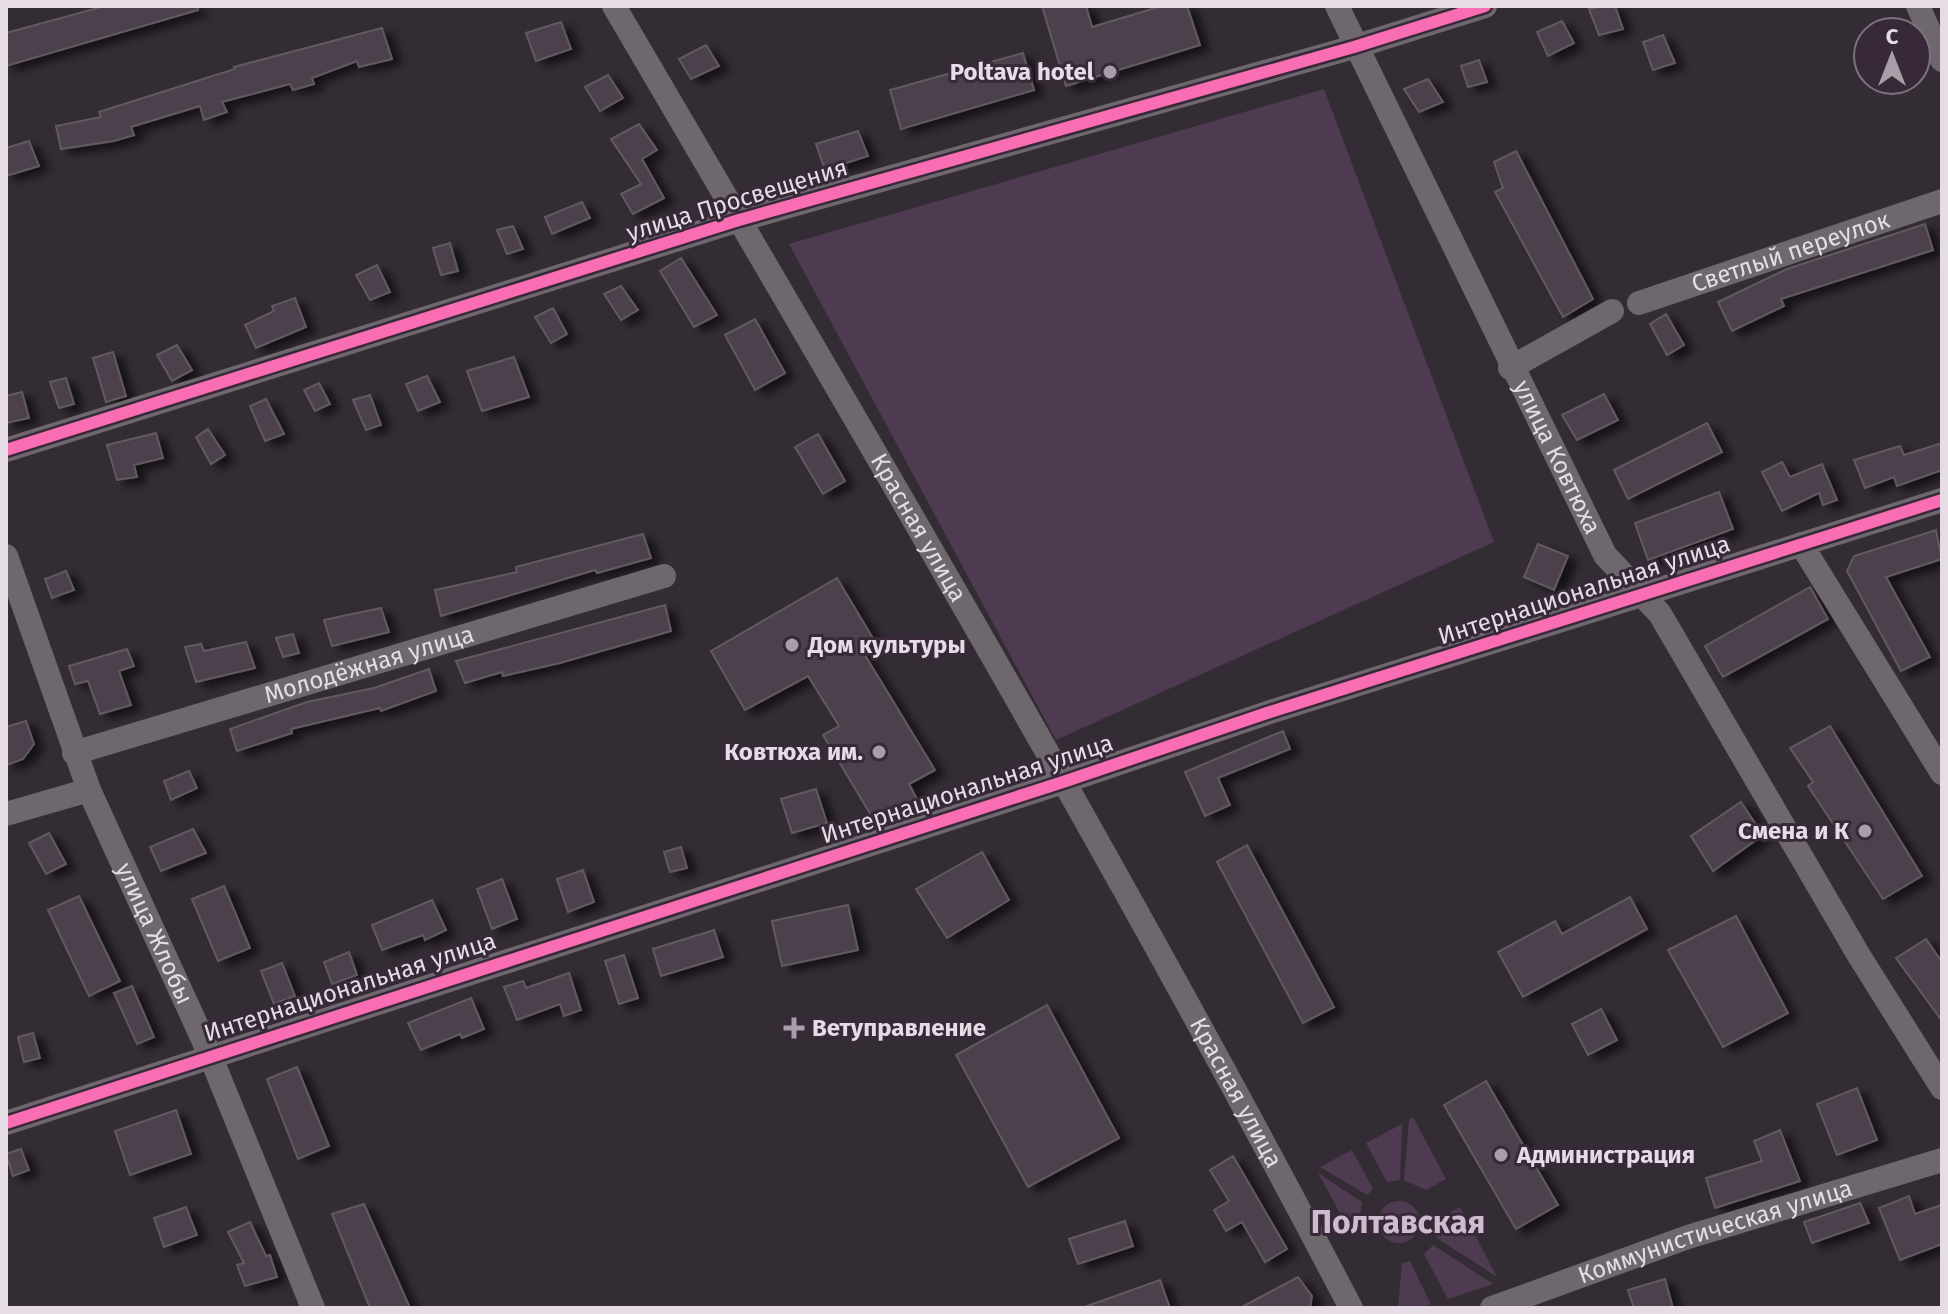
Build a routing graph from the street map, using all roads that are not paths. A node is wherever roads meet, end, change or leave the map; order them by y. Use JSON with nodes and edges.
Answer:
{"nodes":[{"id":1,"x":614,"y":6,"type":"edge"},
{"id":2,"x":1337,"y":6,"type":"edge"},
{"id":3,"x":1485,"y":6,"type":"edge"},
{"id":4,"x":1918,"y":6,"type":"edge"},
{"id":5,"x":1354,"y":47,"type":"junction"},
{"id":6,"x":1942,"y":60,"type":"edge"},
{"id":7,"x":1942,"y":201,"type":"edge"},
{"id":8,"x":739,"y":220,"type":"junction"},
{"id":9,"x":1639,"y":303,"type":"dead end"},
{"id":10,"x":1612,"y":311,"type":"dead end"},
{"id":11,"x":1510,"y":368,"type":"junction"},
{"id":12,"x":6,"y":450,"type":"edge"},
{"id":13,"x":1942,"y":500,"type":"edge"},
{"id":14,"x":1801,"y":544,"type":"junction"},
{"id":15,"x":6,"y":556,"type":"edge"},
{"id":16,"x":664,"y":576,"type":"dead end"},
{"id":17,"x":1644,"y":594,"type":"junction"},
{"id":18,"x":74,"y":753,"type":"junction"},
{"id":19,"x":1942,"y":773,"type":"edge"},
{"id":20,"x":1063,"y":782,"type":"junction"},
{"id":21,"x":89,"y":790,"type":"junction"},
{"id":22,"x":6,"y":814,"type":"edge"},
{"id":23,"x":210,"y":1055,"type":"junction"},
{"id":24,"x":1942,"y":1088,"type":"edge"},
{"id":25,"x":6,"y":1123,"type":"edge"},
{"id":26,"x":1942,"y":1160,"type":"edge"},
{"id":27,"x":313,"y":1308,"type":"edge"},
{"id":28,"x":1351,"y":1308,"type":"edge"},
{"id":29,"x":1492,"y":1308,"type":"edge"}],
"edges":[{"from":1,"to":8,"type":"street","name":"Красная улица"},
{"from":2,"to":5,"type":"street","name":"улица Ковтюха"},
{"from":3,"to":5,"type":"street","name":"улица Просвещения"},
{"from":4,"to":6,"type":"street"},
{"from":5,"to":8,"type":"street","name":"улица Просвещения"},
{"from":5,"to":11,"type":"street","name":"улица Ковтюха"},
{"from":7,"to":9,"type":"street","name":"Светлый переулок"},
{"from":8,"to":12,"type":"street","name":"улица Просвещения"},
{"from":8,"to":20,"type":"street","name":"Красная улица"},
{"from":10,"to":11,"type":"street"},
{"from":11,"to":17,"type":"street","name":"улица Ковтюха"},
{"from":13,"to":14,"type":"street","name":"Интернациональная улица"},
{"from":14,"to":17,"type":"street","name":"Интернациональная улица"},
{"from":14,"to":19,"type":"street"},
{"from":15,"to":18,"type":"street","name":"улица Жлобы"},
{"from":16,"to":18,"type":"street","name":"Молодёжная улица"},
{"from":17,"to":20,"type":"street","name":"Интернациональная улица"},
{"from":17,"to":24,"type":"street","name":"улица Ковтюха"},
{"from":18,"to":21,"type":"street","name":"улица Жлобы"},
{"from":20,"to":23,"type":"street","name":"Интернациональная улица"},
{"from":20,"to":28,"type":"street","name":"Красная улица"},
{"from":21,"to":22,"type":"street"},
{"from":21,"to":23,"type":"street","name":"улица Жлобы"},
{"from":23,"to":25,"type":"street","name":"Интернациональная улица"},
{"from":23,"to":27,"type":"street","name":"улица Жлобы"},
{"from":26,"to":29,"type":"street","name":"Коммунистическая улица"}]}
